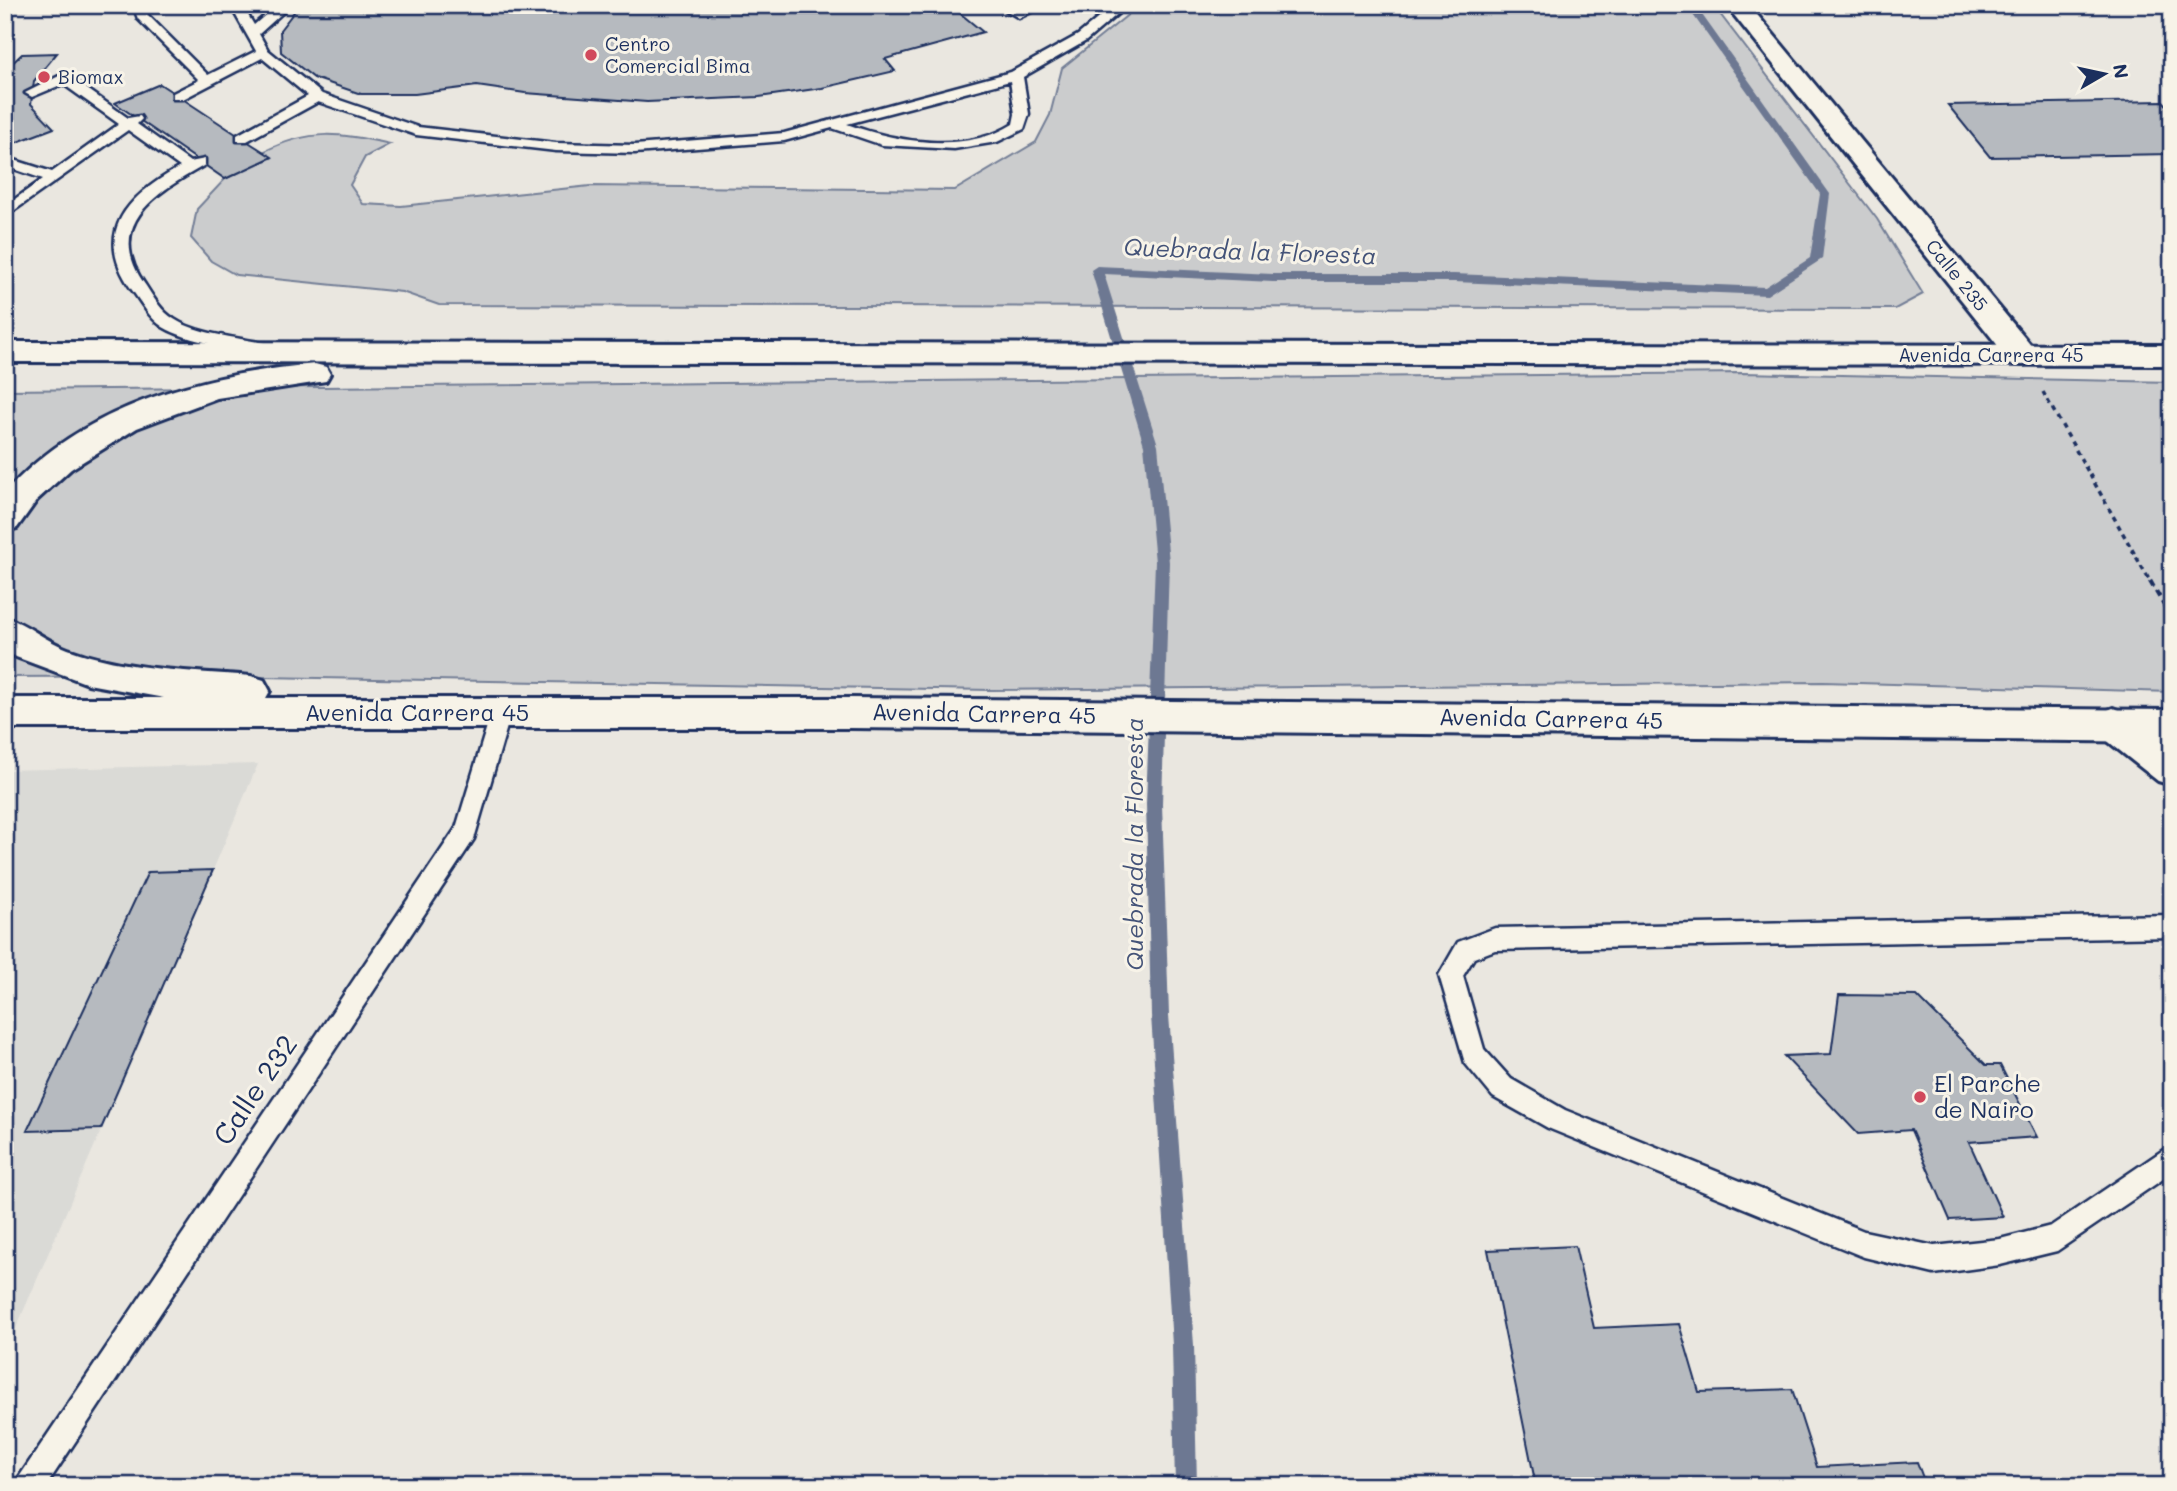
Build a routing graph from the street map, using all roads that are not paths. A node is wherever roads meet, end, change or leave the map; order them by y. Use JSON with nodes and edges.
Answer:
{"nodes":[{"id":1,"x":139,"y":5,"type":"edge"},
{"id":2,"x":236,"y":5,"type":"edge"},
{"id":3,"x":285,"y":5,"type":"edge"},
{"id":4,"x":1003,"y":5,"type":"edge"},
{"id":5,"x":1040,"y":5,"type":"edge"},
{"id":6,"x":1122,"y":5,"type":"edge"},
{"id":7,"x":1737,"y":5,"type":"edge"},
{"id":8,"x":252,"y":33,"type":"junction"},
{"id":9,"x":263,"y":52,"type":"junction"},
{"id":10,"x":1016,"y":75,"type":"junction"},
{"id":11,"x":206,"y":80,"type":"junction"},
{"id":12,"x":32,"y":93,"type":"dead end"},
{"id":13,"x":178,"y":96,"type":"dead end"},
{"id":14,"x":317,"y":97,"type":"junction"},
{"id":15,"x":131,"y":121,"type":"junction"},
{"id":16,"x":835,"y":125,"type":"junction"},
{"id":17,"x":242,"y":138,"type":"dead end"},
{"id":18,"x":5,"y":161,"type":"edge"},
{"id":19,"x":52,"y":177,"type":"junction"},
{"id":20,"x":5,"y":213,"type":"edge"},
{"id":21,"x":5,"y":352,"type":"edge"},
{"id":22,"x":279,"y":352,"type":"junction"},
{"id":23,"x":659,"y":354,"type":"junction"},
{"id":24,"x":2022,"y":355,"type":"junction"},
{"id":25,"x":2172,"y":355,"type":"edge"},
{"id":26,"x":5,"y":519,"type":"edge"},
{"id":27,"x":5,"y":631,"type":"edge"},
{"id":28,"x":5,"y":713,"type":"edge"},
{"id":29,"x":501,"y":713,"type":"junction"},
{"id":30,"x":2113,"y":724,"type":"junction"},
{"id":31,"x":2172,"y":726,"type":"edge"},
{"id":32,"x":2172,"y":769,"type":"edge"},
{"id":33,"x":2172,"y":926,"type":"edge"},
{"id":34,"x":2172,"y":1157,"type":"edge"},
{"id":35,"x":28,"y":1486,"type":"edge"}],
"edges":[{"from":1,"to":11,"type":"lane"},
{"from":2,"to":8,"type":"lane"},
{"from":3,"to":8,"type":"lane"},
{"from":4,"to":5,"type":"lane"},
{"from":6,"to":10,"type":"lane"},
{"from":7,"to":24,"type":"main road","name":"Calle 235"},
{"from":8,"to":9,"type":"lane"},
{"from":9,"to":11,"type":"lane"},
{"from":9,"to":14,"type":"lane"},
{"from":10,"to":16,"type":"lane"},
{"from":10,"to":16,"type":"lane"},
{"from":11,"to":13,"type":"lane"},
{"from":12,"to":15,"type":"lane"},
{"from":14,"to":16,"type":"lane"},
{"from":14,"to":17,"type":"lane"},
{"from":15,"to":19,"type":"lane"},
{"from":15,"to":22,"type":"lane"},
{"from":18,"to":19,"type":"lane"},
{"from":19,"to":20,"type":"lane"},
{"from":21,"to":22,"type":"main road","name":"Avenida Carrera 45"},
{"from":22,"to":23,"type":"main road","name":"Avenida Carrera 45"},
{"from":23,"to":24,"type":"main road","name":"Avenida Carrera 45"},
{"from":23,"to":26,"type":"main road"},
{"from":24,"to":25,"type":"main road","name":"Avenida Carrera 45"},
{"from":27,"to":29,"type":"main road"},
{"from":28,"to":29,"type":"main road","name":"Avenida Carrera 45"},
{"from":29,"to":30,"type":"main road","name":"Avenida Carrera 45"},
{"from":29,"to":35,"type":"lane","name":"Calle 232"},
{"from":30,"to":31,"type":"main road","name":"Avenida Carrera 45"},
{"from":30,"to":32,"type":"main road"},
{"from":33,"to":34,"type":"lane"}]}
